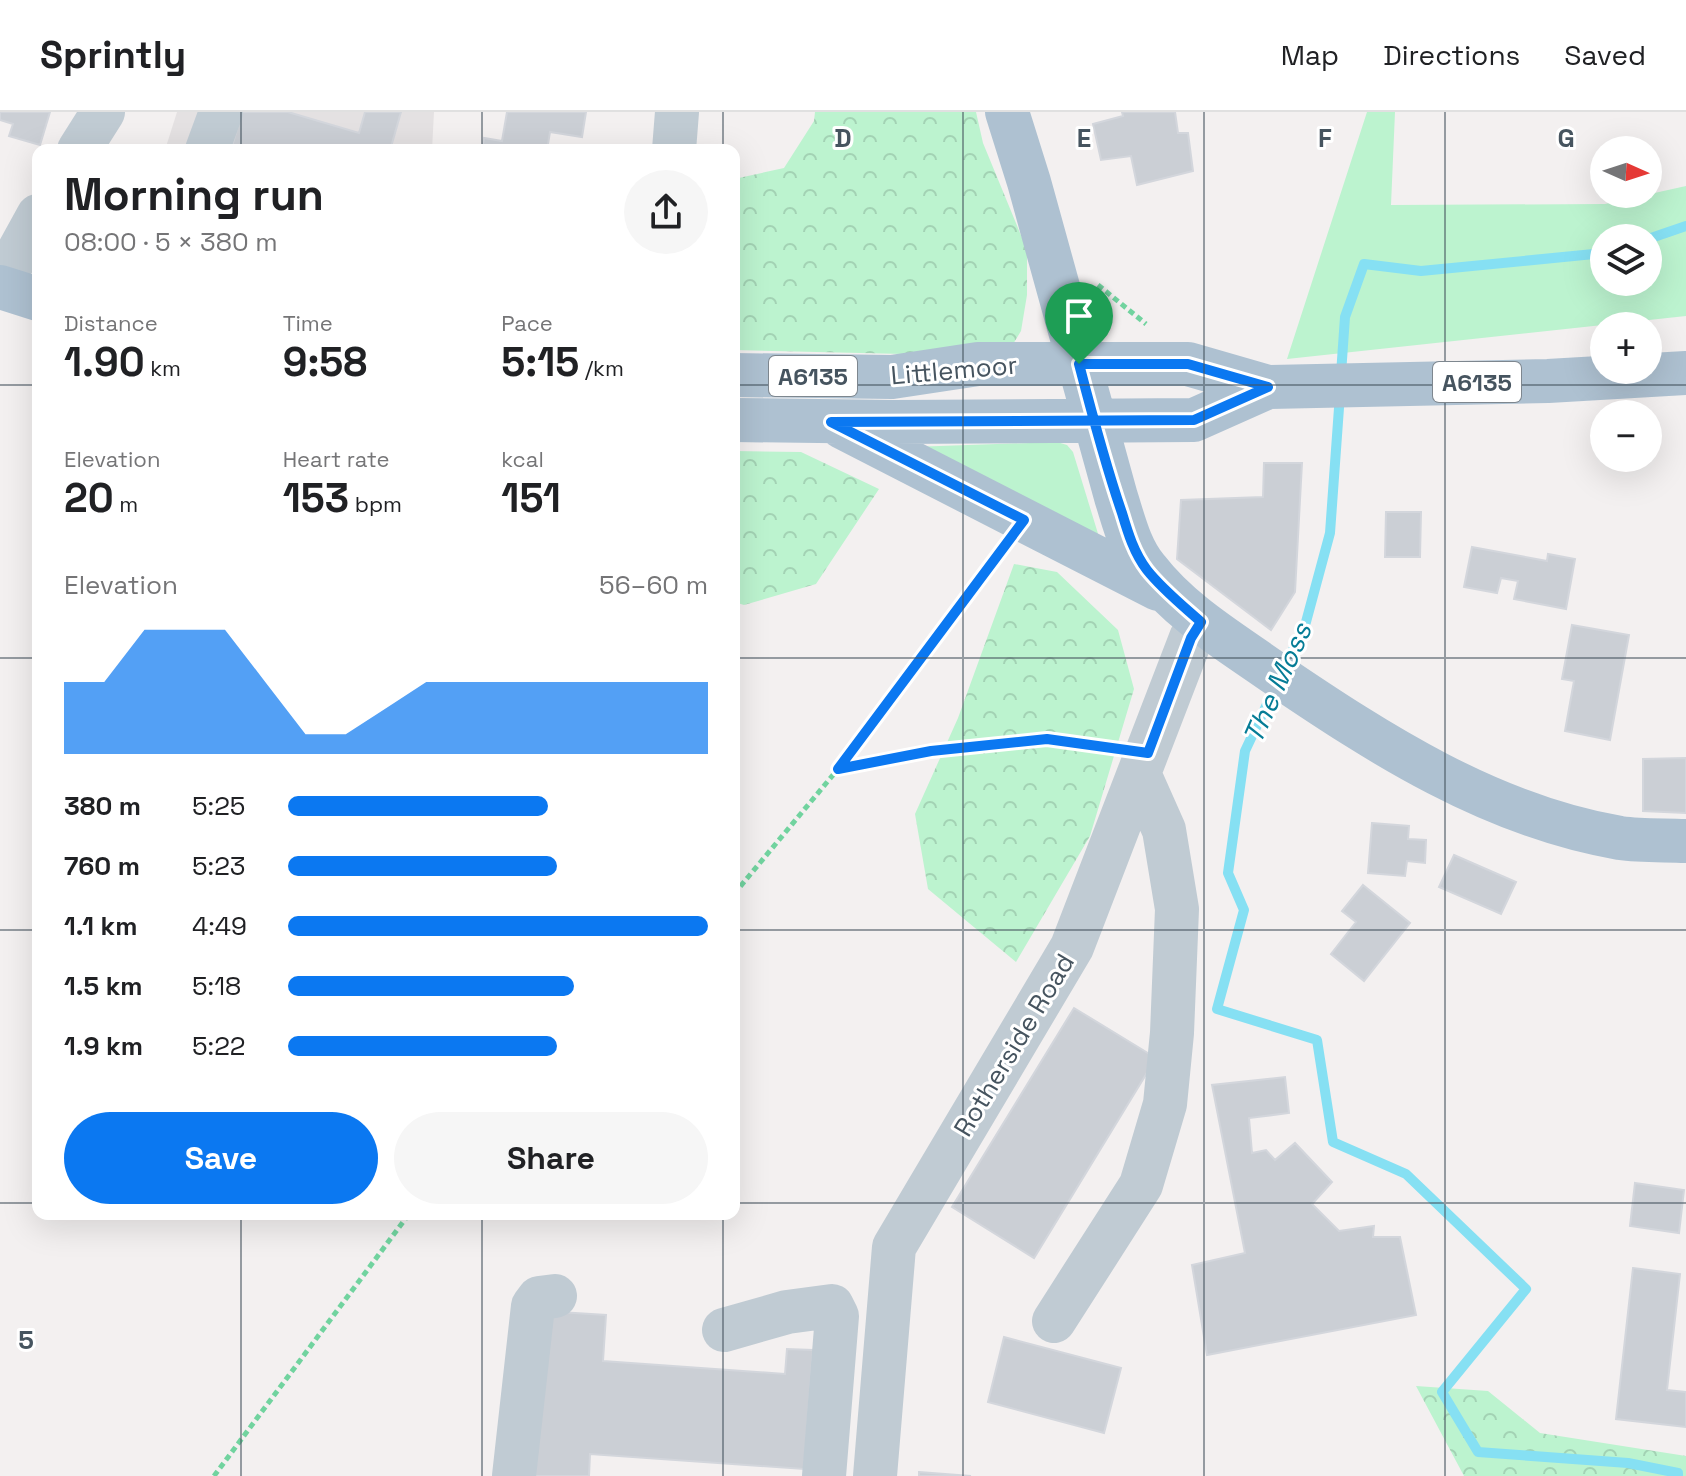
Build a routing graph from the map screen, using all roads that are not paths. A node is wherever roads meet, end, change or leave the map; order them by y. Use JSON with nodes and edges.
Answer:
{"nodes":[{"id":1,"x":103,"y":112,"type":"edge"},
{"id":2,"x":221,"y":112,"type":"edge"},
{"id":3,"x":677,"y":112,"type":"edge"},
{"id":4,"x":1007,"y":112,"type":"edge"},
{"id":5,"x":83,"y":144,"type":"edge"},
{"id":6,"x":209,"y":144,"type":"edge"},
{"id":7,"x":674,"y":144,"type":"edge"},
{"id":8,"x":32,"y":227,"type":"edge"},
{"id":9,"x":0,"y":286,"type":"edge"},
{"id":10,"x":32,"y":297,"type":"edge"},
{"id":11,"x":1079,"y":364,"type":"junction"},
{"id":12,"x":1686,"y":373,"type":"edge"},
{"id":13,"x":740,"y":375,"type":"edge"},
{"id":14,"x":892,"y":377,"type":"junction"},
{"id":15,"x":1268,"y":387,"type":"junction"},
{"id":16,"x":740,"y":420,"type":"edge"},
{"id":17,"x":1095,"y":421,"type":"junction"},
{"id":18,"x":831,"y":422,"type":"junction"},
{"id":19,"x":1188,"y":610,"type":"junction"},
{"id":20,"x":1144,"y":765,"type":"junction"},
{"id":21,"x":1686,"y":841,"type":"edge"},
{"id":22,"x":555,"y":1296,"type":"dead end"},
{"id":23,"x":1054,"y":1321,"type":"dead end"},
{"id":24,"x":724,"y":1330,"type":"dead end"},
{"id":25,"x":835,"y":1330,"type":"junction"},
{"id":26,"x":887,"y":1335,"type":"junction"},
{"id":27,"x":514,"y":1476,"type":"edge"},
{"id":28,"x":824,"y":1476,"type":"edge"},
{"id":29,"x":875,"y":1476,"type":"edge"}],
"edges":[{"from":1,"to":5,"type":"street"},
{"from":2,"to":6,"type":"street"},
{"from":3,"to":7,"type":"street"},
{"from":4,"to":11,"type":"main road"},
{"from":8,"to":9,"type":"street"},
{"from":9,"to":10,"type":"main road"},
{"from":11,"to":14,"type":"main road","name":"Littlemoor","number":"A6135"},
{"from":11,"to":15,"type":"main road","number":"A6135"},
{"from":11,"to":17,"type":"main road"},
{"from":12,"to":15,"type":"main road","number":"A6135"},
{"from":13,"to":14,"type":"main road","name":"Littlemoor","number":"A6135"},
{"from":14,"to":17,"type":"main road","number":"A6135"},
{"from":15,"to":17,"type":"main road","number":"A6135"},
{"from":16,"to":18,"type":"main road","name":"Littlemoor","number":"A6135"},
{"from":17,"to":18,"type":"main road","name":"Littlemoor","number":"A6135"},
{"from":17,"to":19,"type":"main road"},
{"from":18,"to":19,"type":"main road"},
{"from":19,"to":20,"type":"street","name":"Rotherside Road"},
{"from":19,"to":21,"type":"main road"},
{"from":20,"to":23,"type":"street"},
{"from":20,"to":26,"type":"street","name":"Rotherside Road"},
{"from":22,"to":27,"type":"street"},
{"from":24,"to":25,"type":"street"},
{"from":25,"to":26,"type":"street"},
{"from":25,"to":28,"type":"street"},
{"from":26,"to":29,"type":"street","name":"Rotherside Road"}]}
